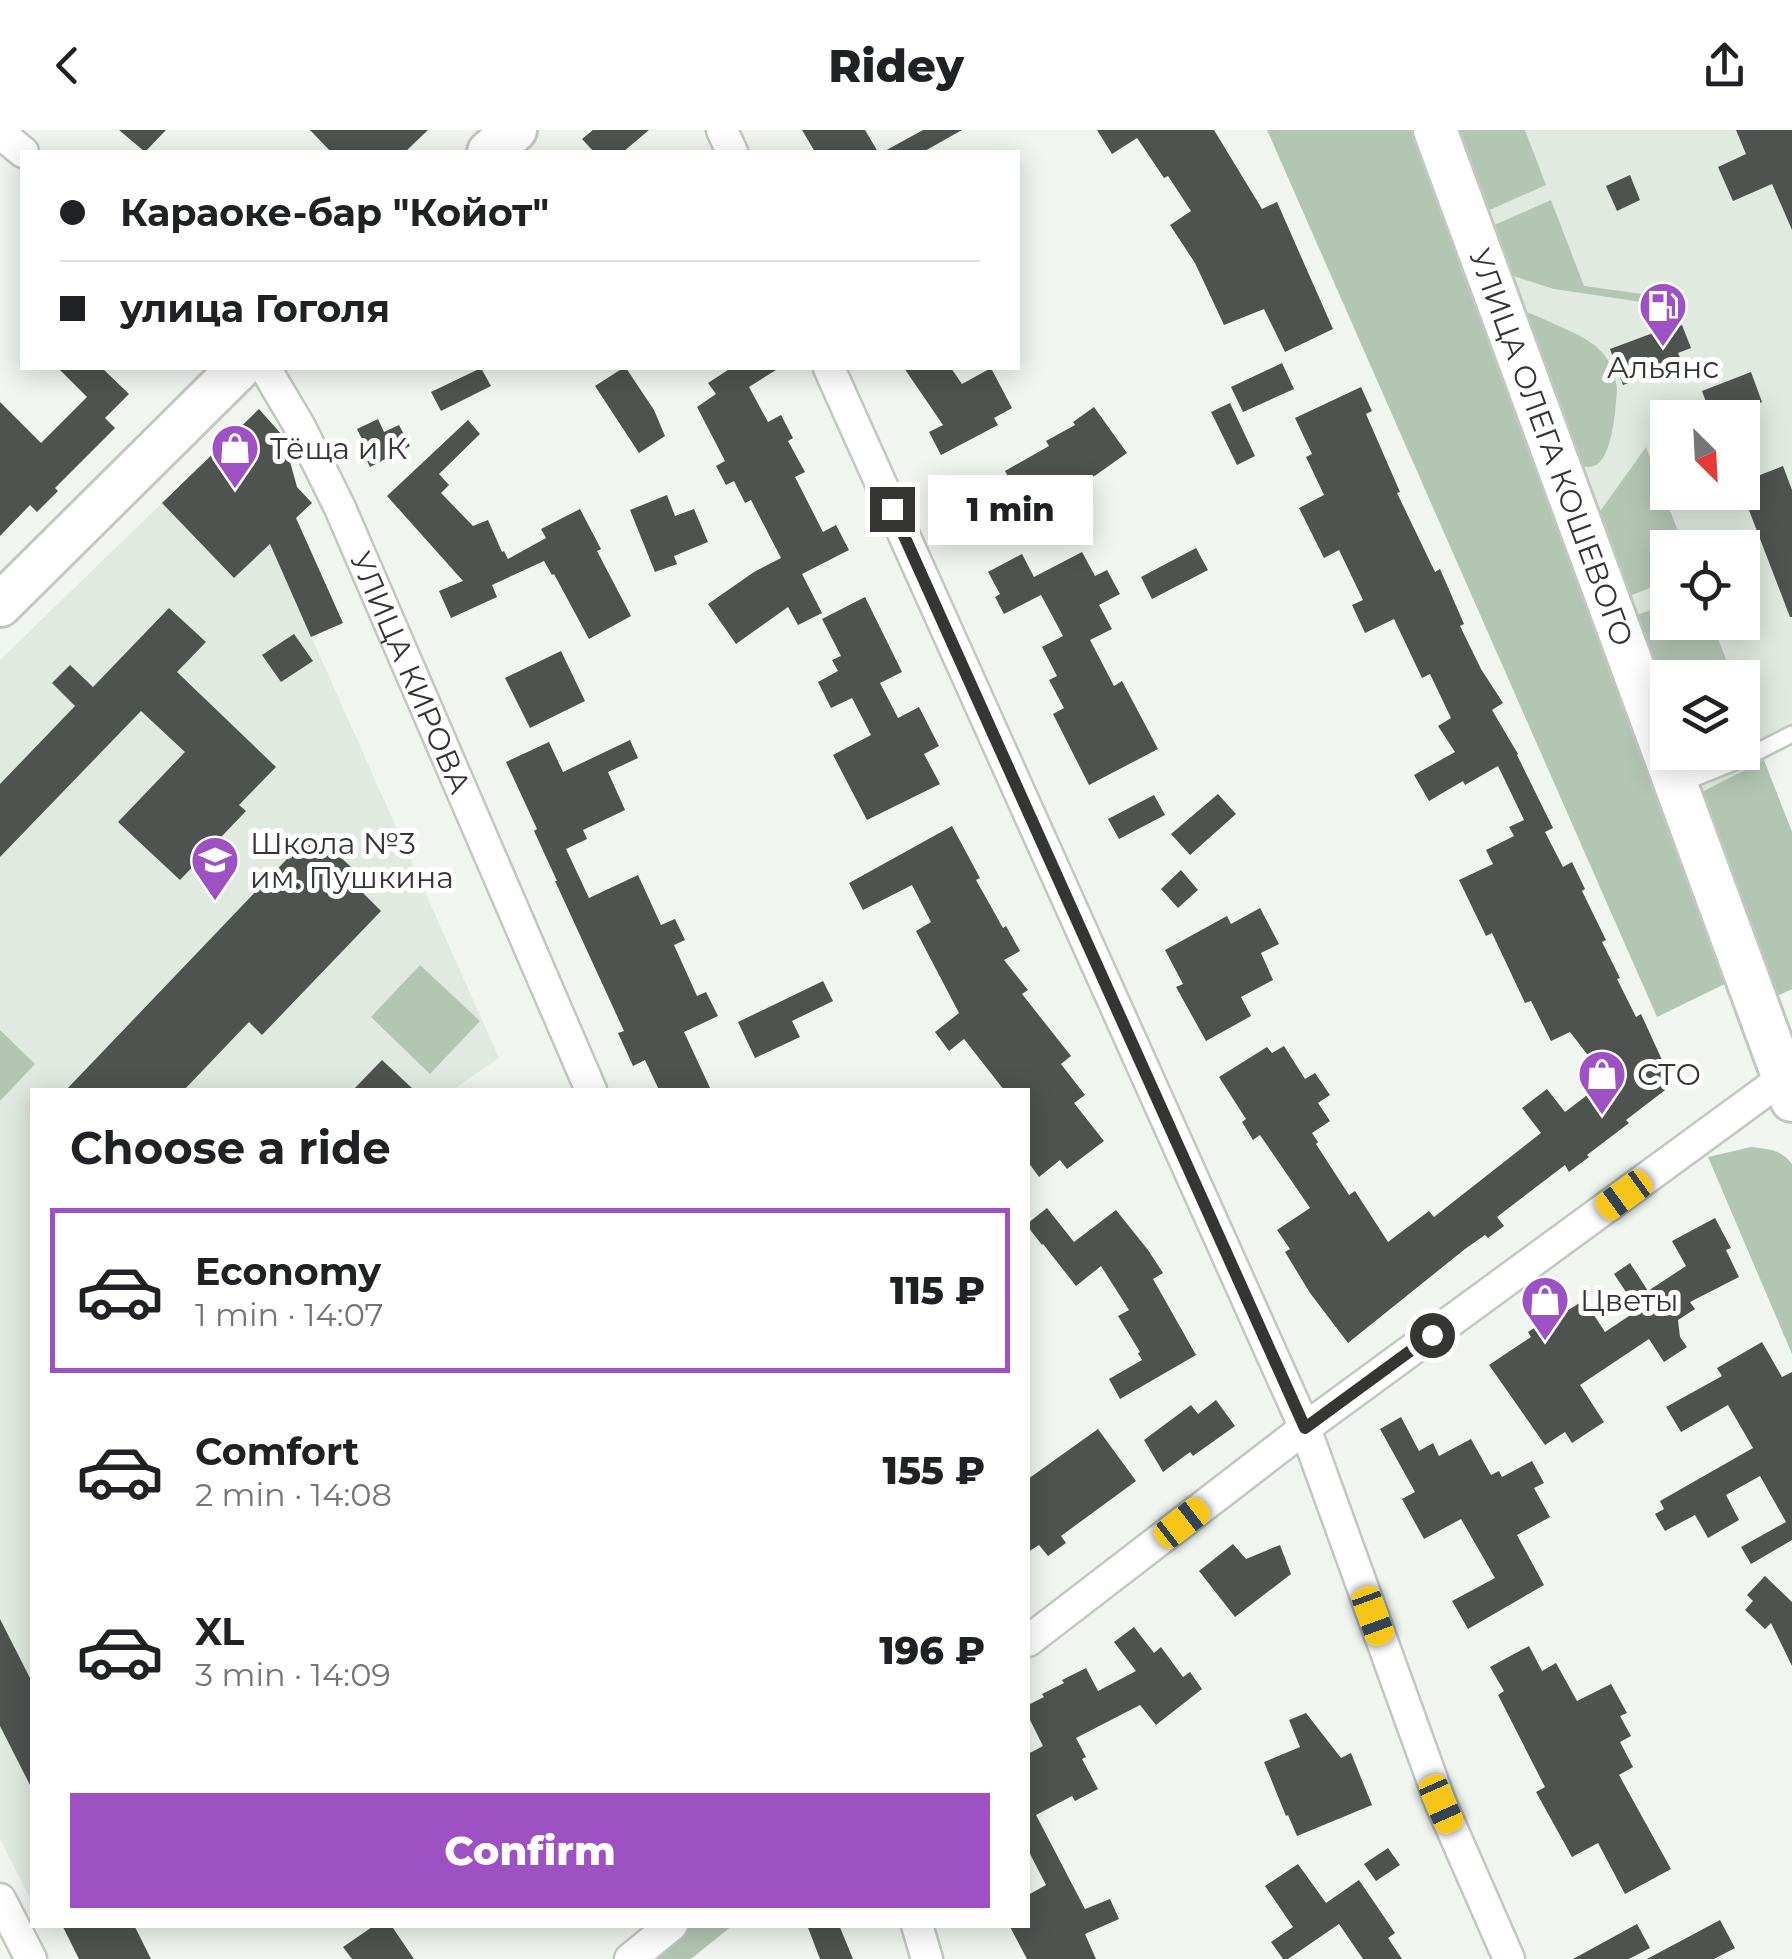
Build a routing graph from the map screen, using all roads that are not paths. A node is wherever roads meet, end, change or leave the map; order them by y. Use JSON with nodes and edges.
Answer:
{"nodes":[{"id":1,"x":515,"y":130,"type":"edge"},
{"id":2,"x":1434,"y":130,"type":"edge"},
{"id":3,"x":0,"y":132,"type":"edge"},
{"id":4,"x":21,"y":150,"type":"edge"},
{"id":5,"x":490,"y":150,"type":"edge"},
{"id":6,"x":238,"y":370,"type":"edge"},
{"id":7,"x":267,"y":370,"type":"edge"},
{"id":8,"x":830,"y":370,"type":"edge"},
{"id":9,"x":0,"y":605,"type":"edge"},
{"id":10,"x":1792,"y":734,"type":"edge"},
{"id":11,"x":1676,"y":786,"type":"junction"},
{"id":12,"x":590,"y":1088,"type":"edge"},
{"id":13,"x":1788,"y":1089,"type":"edge"},
{"id":14,"x":1305,"y":1428,"type":"junction"},
{"id":15,"x":1030,"y":1639,"type":"edge"},
{"id":16,"x":0,"y":1898,"type":"edge"},
{"id":17,"x":668,"y":1928,"type":"edge"},
{"id":18,"x":918,"y":1928,"type":"edge"},
{"id":19,"x":31,"y":1959,"type":"edge"},
{"id":20,"x":630,"y":1959,"type":"edge"},
{"id":21,"x":927,"y":1959,"type":"edge"},
{"id":22,"x":1509,"y":1959,"type":"edge"}],
"edges":[{"from":1,"to":5,"type":"street"},
{"from":2,"to":11,"type":"street","name":"УЛИЦА ОЛЕГА КОШЕВОГО"},
{"from":3,"to":4,"type":"street"},
{"from":6,"to":9,"type":"street"},
{"from":7,"to":12,"type":"street","name":"УЛИЦА КИРОВА"},
{"from":8,"to":14,"type":"street"},
{"from":10,"to":11,"type":"lane"},
{"from":11,"to":13,"type":"street","name":"УЛИЦА ОЛЕГА КОШЕВОГО"},
{"from":13,"to":14,"type":"street"},
{"from":14,"to":15,"type":"street"},
{"from":14,"to":22,"type":"street"},
{"from":16,"to":19,"type":"street"},
{"from":17,"to":20,"type":"street"},
{"from":18,"to":21,"type":"street"}]}
